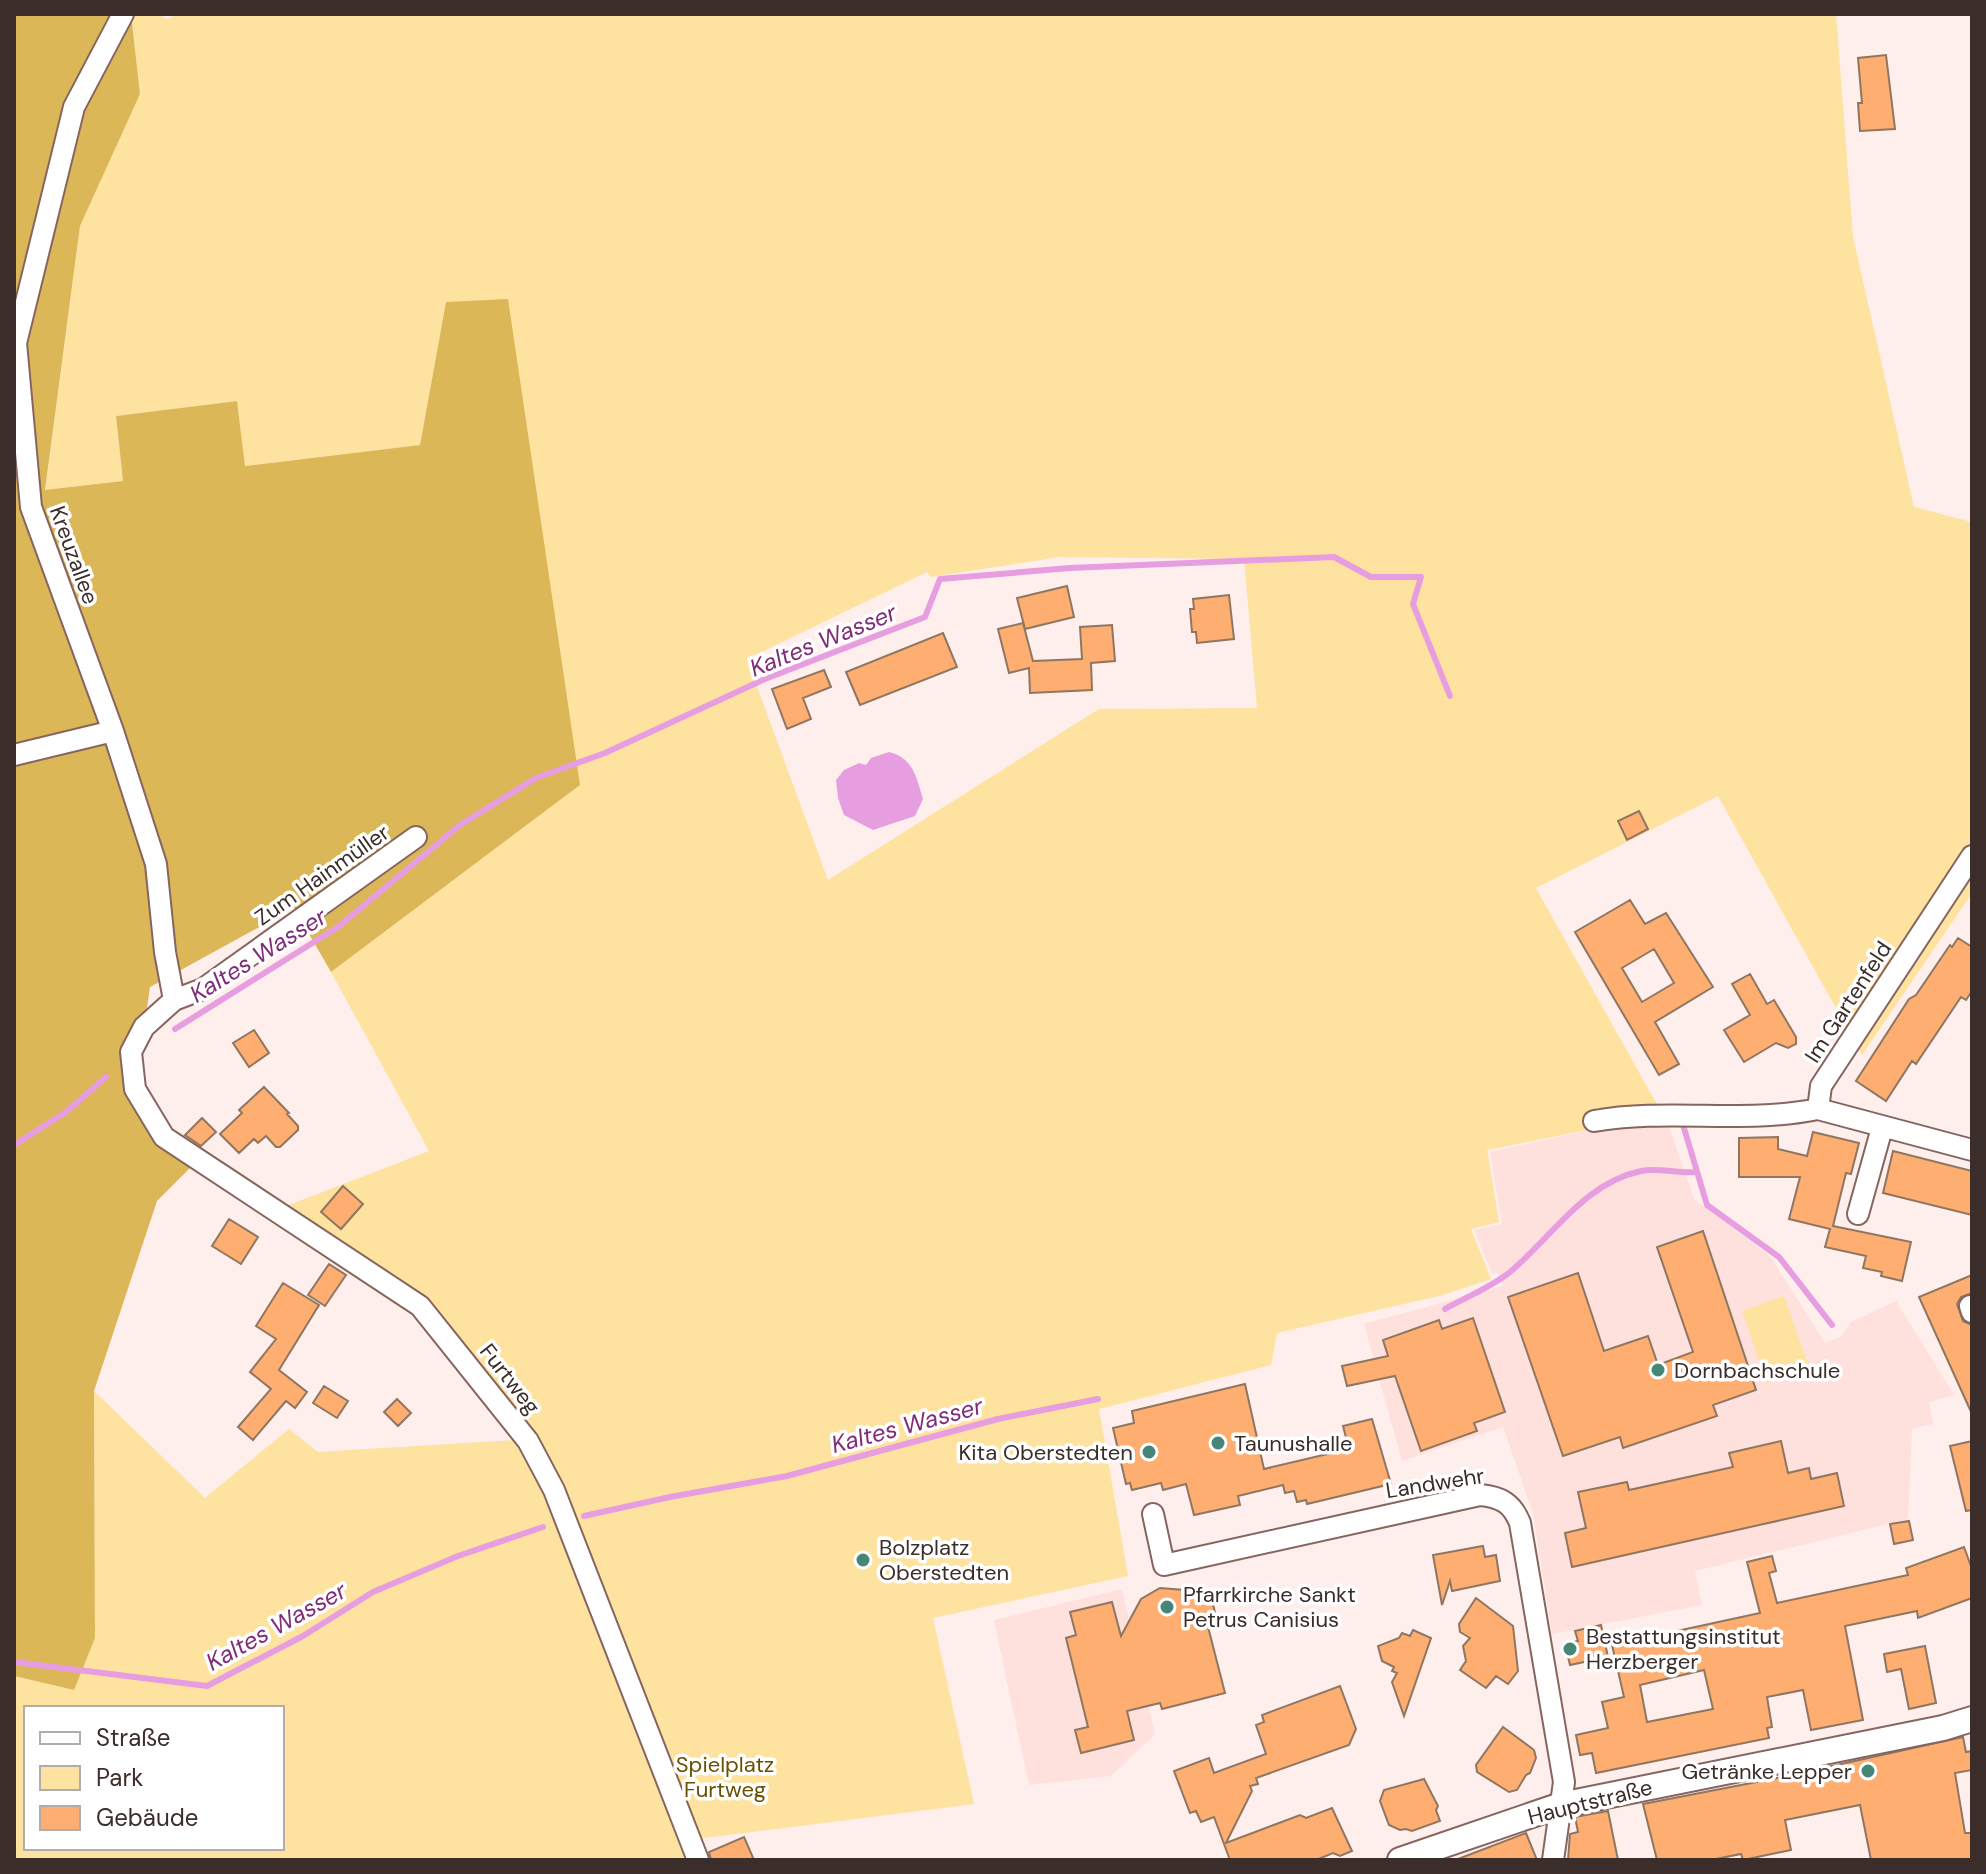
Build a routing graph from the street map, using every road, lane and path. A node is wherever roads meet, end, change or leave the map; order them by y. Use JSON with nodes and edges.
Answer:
{"nodes":[{"id":1,"x":123,"y":14,"type":"edge"},
{"id":2,"x":113,"y":731,"type":"junction"},
{"id":3,"x":14,"y":755,"type":"edge"},
{"id":4,"x":416,"y":837,"type":"dead end"},
{"id":5,"x":1972,"y":856,"type":"edge"},
{"id":6,"x":174,"y":1000,"type":"junction"},
{"id":7,"x":1818,"y":1109,"type":"junction"},
{"id":8,"x":1594,"y":1121,"type":"dead end"},
{"id":9,"x":1882,"y":1128,"type":"junction"},
{"id":10,"x":1972,"y":1150,"type":"edge"},
{"id":11,"x":1858,"y":1214,"type":"dead end"},
{"id":12,"x":1153,"y":1514,"type":"dead end"},
{"id":13,"x":1972,"y":1719,"type":"edge"},
{"id":14,"x":1561,"y":1805,"type":"junction"},
{"id":15,"x":698,"y":1860,"type":"edge"},
{"id":16,"x":1400,"y":1860,"type":"edge"},
{"id":17,"x":1553,"y":1860,"type":"edge"}],
"edges":[{"from":1,"to":2,"type":"street","name":"Kreuzallee"},
{"from":2,"to":3,"type":"street"},
{"from":2,"to":6,"type":"street","name":"Kreuzallee"},
{"from":4,"to":6,"type":"street","name":"Zum Hainmüller"},
{"from":5,"to":7,"type":"street","name":"Im Gartenfeld"},
{"from":6,"to":15,"type":"street","name":"Furtweg"},
{"from":7,"to":8,"type":"street"},
{"from":7,"to":9,"type":"street"},
{"from":9,"to":10,"type":"street"},
{"from":9,"to":11,"type":"street"},
{"from":12,"to":14,"type":"street","name":"Landwehr"},
{"from":13,"to":14,"type":"street","name":"Hauptstraße"},
{"from":14,"to":16,"type":"street","name":"Hauptstraße"},
{"from":14,"to":17,"type":"street"}]}
